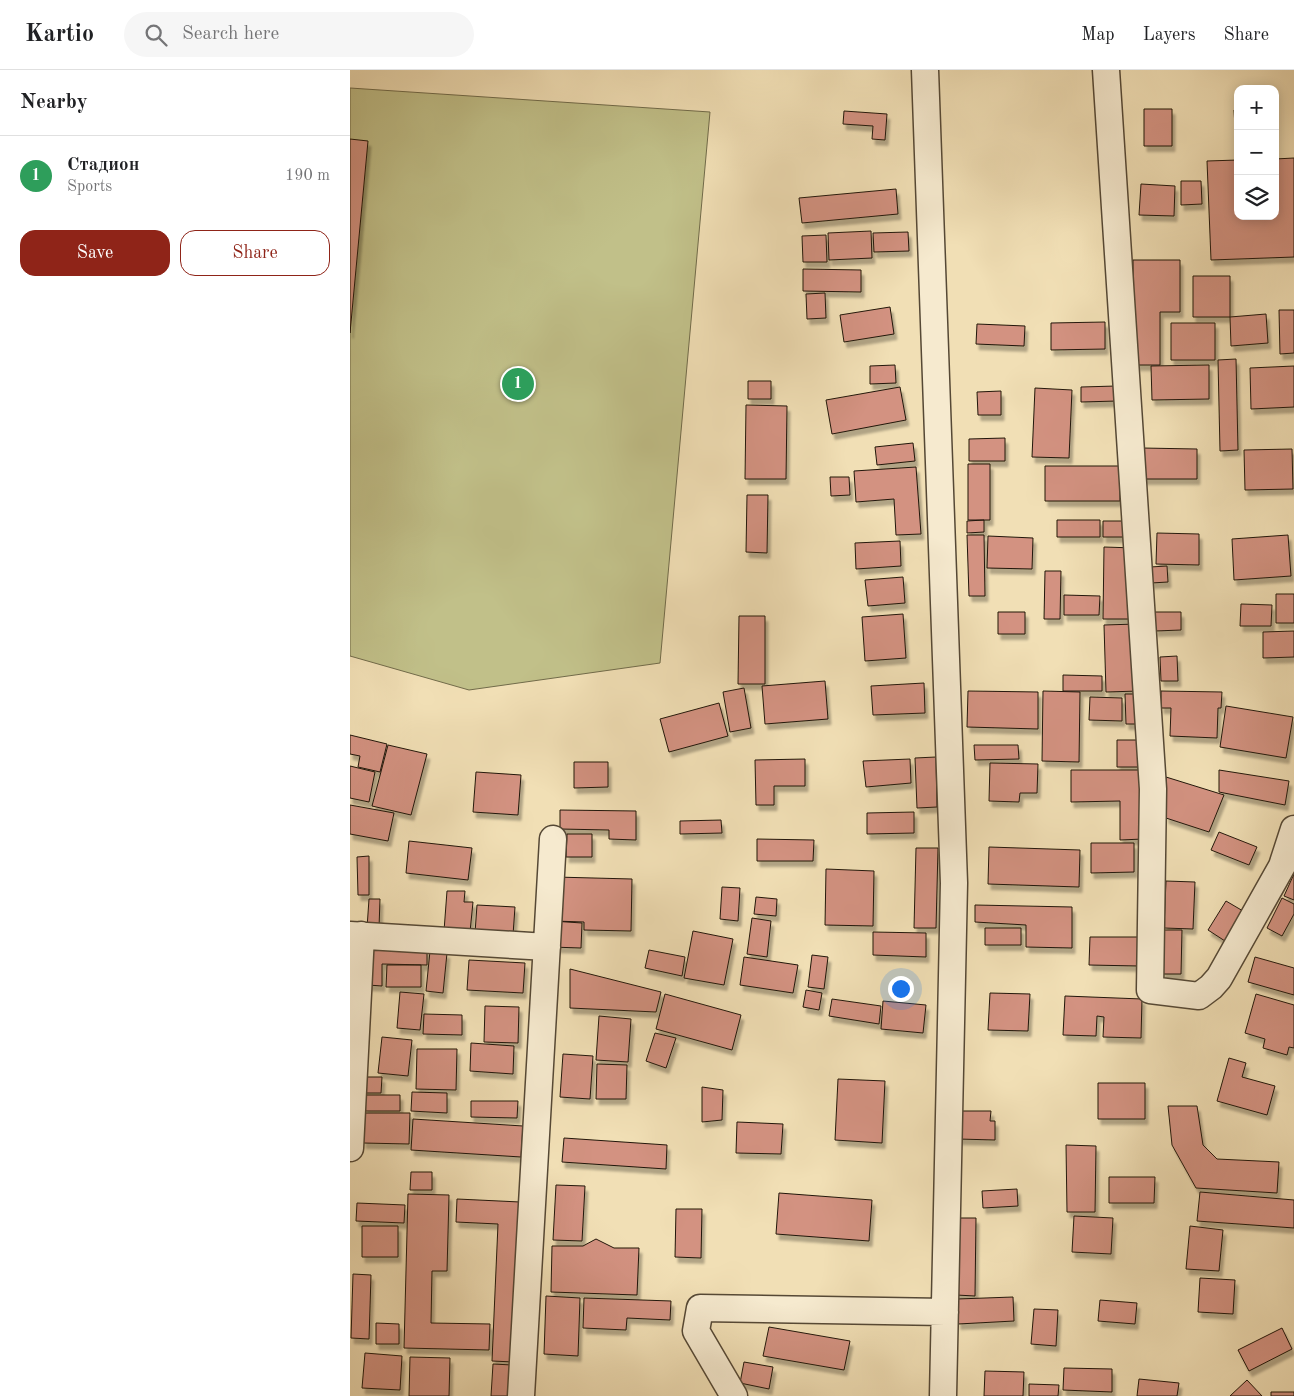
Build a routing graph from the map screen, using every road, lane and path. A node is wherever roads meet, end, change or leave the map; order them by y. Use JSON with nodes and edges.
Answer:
{"nodes":[{"id":1,"x":926,"y":70,"type":"edge"},
{"id":2,"x":1106,"y":70,"type":"edge"},
{"id":3,"x":1294,"y":829,"type":"edge"},
{"id":4,"x":553,"y":838,"type":"dead end"},
{"id":5,"x":356,"y":935,"type":"edge"},
{"id":6,"x":547,"y":947,"type":"junction"},
{"id":7,"x":350,"y":1148,"type":"edge"},
{"id":8,"x":945,"y":1312,"type":"junction"},
{"id":9,"x":521,"y":1396,"type":"edge"},
{"id":10,"x":734,"y":1396,"type":"edge"},
{"id":11,"x":944,"y":1396,"type":"edge"}],
"edges":[{"from":1,"to":8,"type":"street"},
{"from":2,"to":3,"type":"street"},
{"from":4,"to":6,"type":"street"},
{"from":5,"to":6,"type":"street"},
{"from":5,"to":7,"type":"street"},
{"from":6,"to":9,"type":"street"},
{"from":8,"to":10,"type":"street"},
{"from":8,"to":11,"type":"street"}]}
